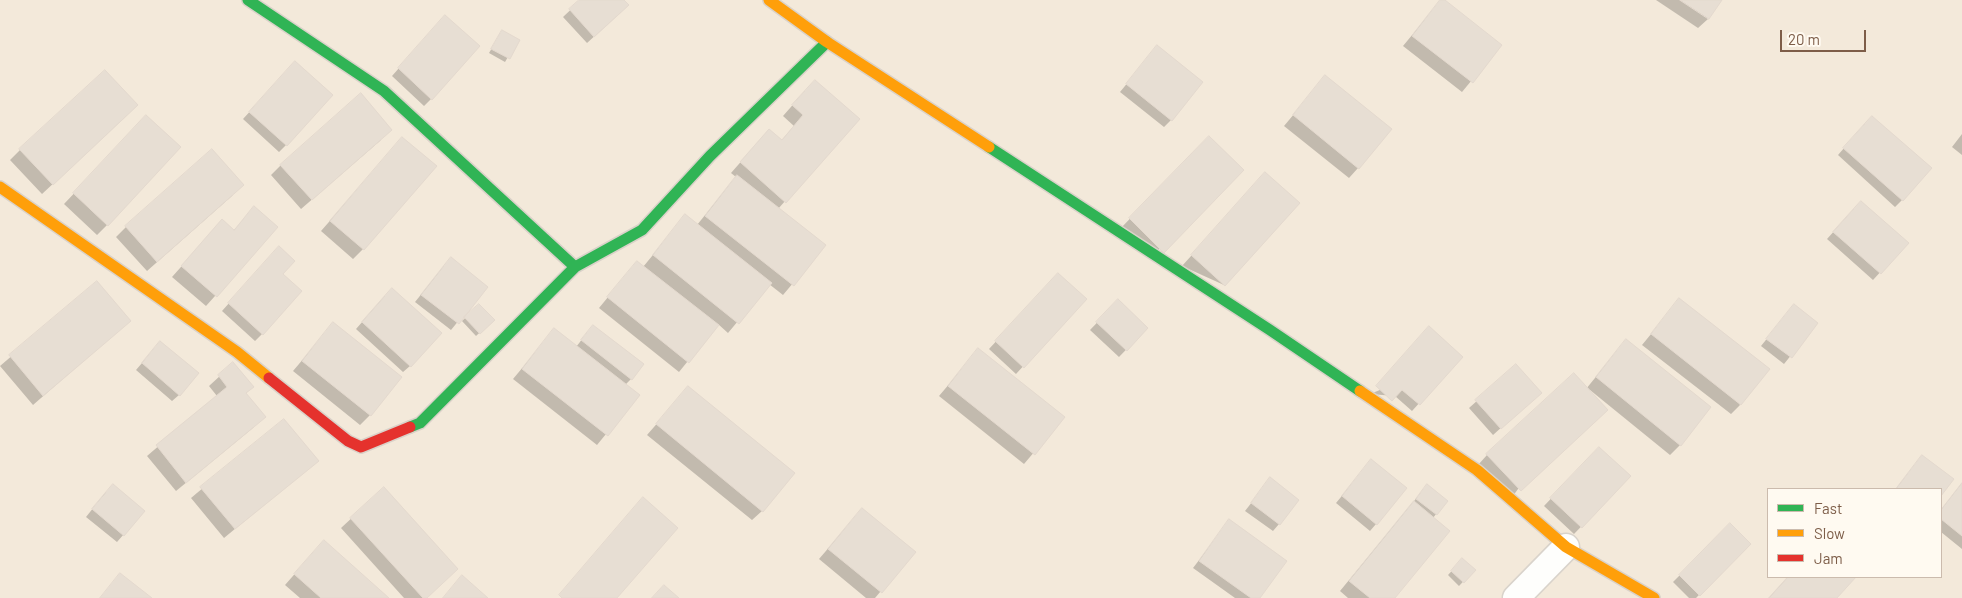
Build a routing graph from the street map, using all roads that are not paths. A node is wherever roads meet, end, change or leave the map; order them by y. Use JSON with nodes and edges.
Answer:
{"nodes":[{"id":1,"x":248,"y":0,"type":"edge"},
{"id":2,"x":769,"y":0,"type":"edge"},
{"id":3,"x":827,"y":42,"type":"junction"},
{"id":4,"x":0,"y":187,"type":"edge"},
{"id":5,"x":575,"y":267,"type":"junction"},
{"id":6,"x":1566,"y":547,"type":"junction"},
{"id":7,"x":1516,"y":598,"type":"edge"},
{"id":8,"x":1654,"y":598,"type":"edge"}],
"edges":[{"from":1,"to":5,"type":"street"},
{"from":2,"to":3,"type":"street"},
{"from":3,"to":5,"type":"street"},
{"from":3,"to":6,"type":"street"},
{"from":4,"to":5,"type":"street"},
{"from":6,"to":7,"type":"street"},
{"from":6,"to":8,"type":"street"}]}
